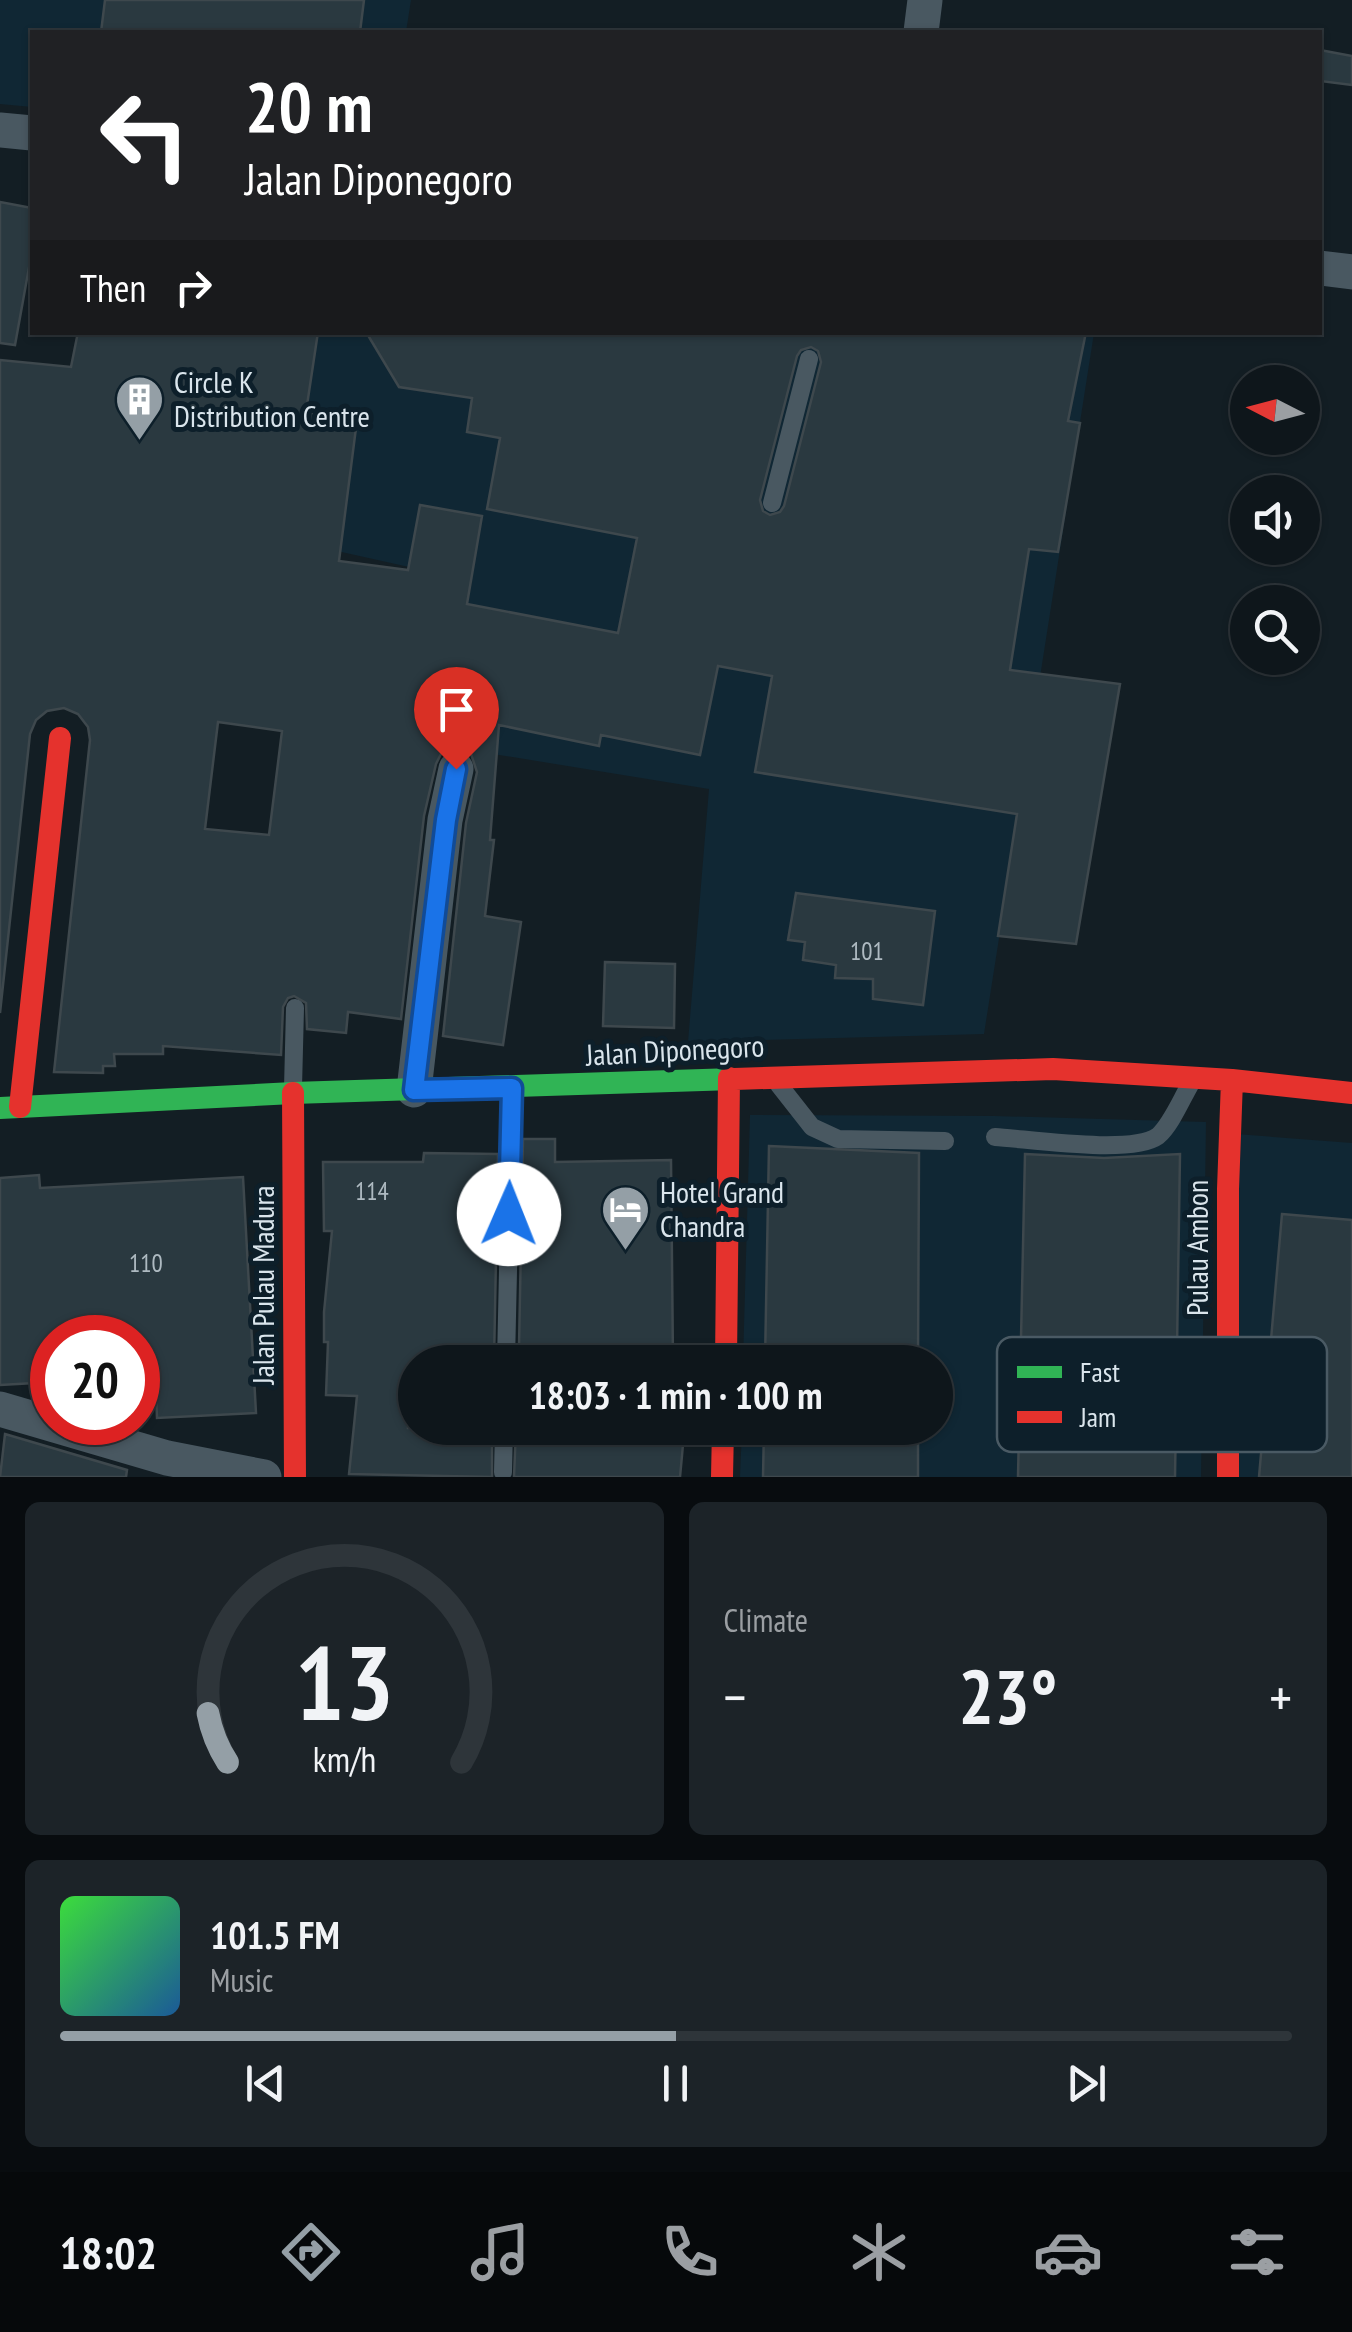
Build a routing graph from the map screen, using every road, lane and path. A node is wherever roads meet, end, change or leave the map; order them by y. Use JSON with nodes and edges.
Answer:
{"nodes":[{"id":1,"x":925,"y":0,"type":"edge"},
{"id":2,"x":922,"y":30,"type":"edge"},
{"id":3,"x":0,"y":130,"type":"edge"},
{"id":4,"x":30,"y":133,"type":"edge"},
{"id":5,"x":1322,"y":268,"type":"edge"},
{"id":6,"x":1352,"y":272,"type":"edge"},
{"id":7,"x":809,"y":359,"type":"dead end"},
{"id":8,"x":772,"y":503,"type":"dead end"},
{"id":9,"x":60,"y":738,"type":"dead end"},
{"id":10,"x":456,"y":769,"type":"dead end"},
{"id":11,"x":296,"y":1008,"type":"dead end"},
{"id":12,"x":773,"y":1076,"type":"junction"},
{"id":13,"x":729,"y":1078,"type":"junction"},
{"id":14,"x":1194,"y":1078,"type":"junction"},
{"id":15,"x":1232,"y":1080,"type":"junction"},
{"id":16,"x":512,"y":1088,"type":"junction"},
{"id":17,"x":414,"y":1090,"type":"junction"},
{"id":18,"x":293,"y":1093,"type":"junction"},
{"id":19,"x":1352,"y":1093,"type":"edge"},
{"id":20,"x":10,"y":1107,"type":"edge"},
{"id":21,"x":995,"y":1137,"type":"dead end"},
{"id":22,"x":945,"y":1142,"type":"dead end"},
{"id":23,"x":1228,"y":1337,"type":"edge"},
{"id":24,"x":506,"y":1345,"type":"edge"},
{"id":25,"x":726,"y":1345,"type":"edge"},
{"id":26,"x":2,"y":1415,"type":"edge"},
{"id":27,"x":504,"y":1445,"type":"edge"},
{"id":28,"x":723,"y":1445,"type":"edge"},
{"id":29,"x":164,"y":1467,"type":"edge"},
{"id":30,"x":504,"y":1472,"type":"dead end"},
{"id":31,"x":264,"y":1477,"type":"edge"},
{"id":32,"x":295,"y":1477,"type":"edge"},
{"id":33,"x":722,"y":1477,"type":"edge"}],
"edges":[{"from":1,"to":2,"type":"street"},
{"from":3,"to":4,"type":"street"},
{"from":5,"to":6,"type":"street"},
{"from":7,"to":8,"type":"lane"},
{"from":9,"to":20,"type":"street"},
{"from":10,"to":17,"type":"street"},
{"from":11,"to":18,"type":"lane"},
{"from":12,"to":13,"type":"street","name":"Jalan Diponegoro"},
{"from":12,"to":14,"type":"street","name":"Jalan Diponegoro"},
{"from":12,"to":22,"type":"lane"},
{"from":13,"to":16,"type":"street","name":"Jalan Diponegoro"},
{"from":13,"to":25,"type":"street"},
{"from":14,"to":15,"type":"street","name":"Jalan Diponegoro"},
{"from":14,"to":21,"type":"lane"},
{"from":15,"to":19,"type":"street","name":"Jalan Diponegoro"},
{"from":15,"to":23,"type":"street","name":"Pulau Ambon"},
{"from":16,"to":17,"type":"street","name":"Jalan Diponegoro"},
{"from":16,"to":24,"type":"lane"},
{"from":17,"to":18,"type":"street","name":"Jalan Diponegoro"},
{"from":18,"to":20,"type":"street","name":"Jalan Diponegoro"},
{"from":18,"to":32,"type":"street","name":"Jalan Pulau Madura"},
{"from":26,"to":29,"type":"street"},
{"from":27,"to":30,"type":"lane"},
{"from":28,"to":33,"type":"street"},
{"from":29,"to":31,"type":"street"}]}
